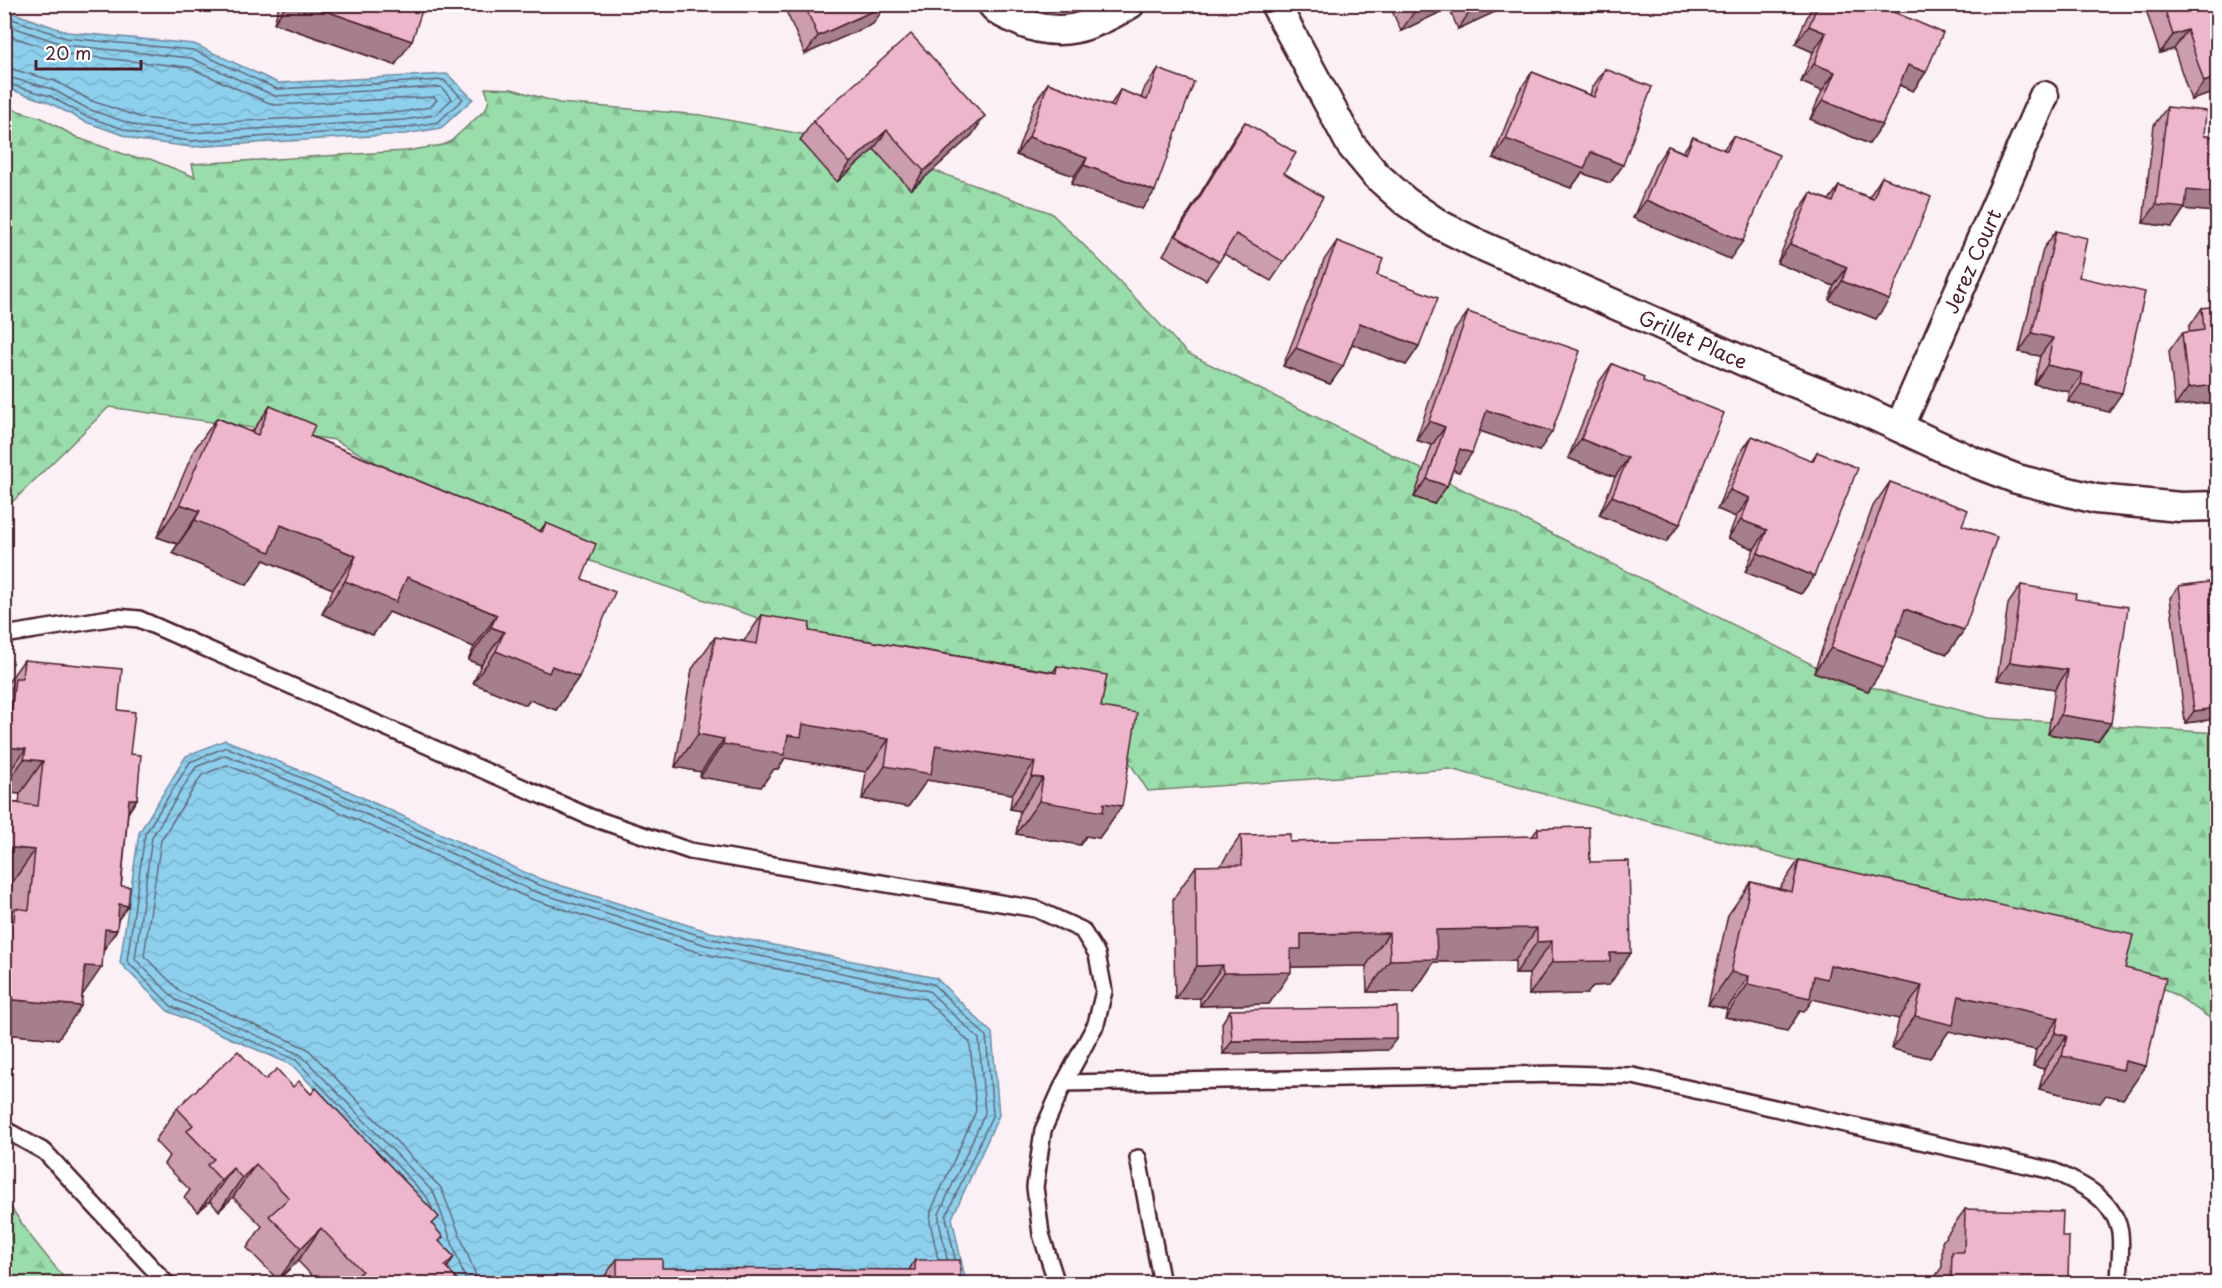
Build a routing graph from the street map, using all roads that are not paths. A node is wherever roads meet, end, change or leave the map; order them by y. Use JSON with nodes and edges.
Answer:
{"nodes":[{"id":1,"x":992,"y":4,"type":"edge"},
{"id":2,"x":1130,"y":4,"type":"edge"},
{"id":3,"x":1275,"y":4,"type":"edge"},
{"id":4,"x":2044,"y":96,"type":"dead end"},
{"id":5,"x":1900,"y":426,"type":"junction"},
{"id":6,"x":2217,"y":506,"type":"edge"},
{"id":7,"x":4,"y":635,"type":"edge"},
{"id":8,"x":1064,"y":1083,"type":"junction"},
{"id":9,"x":4,"y":1129,"type":"edge"},
{"id":10,"x":1138,"y":1158,"type":"dead end"},
{"id":11,"x":167,"y":1284,"type":"edge"},
{"id":12,"x":1057,"y":1284,"type":"edge"},
{"id":13,"x":1162,"y":1284,"type":"edge"},
{"id":14,"x":2119,"y":1284,"type":"edge"}],
"edges":[{"from":1,"to":2,"type":"street"},
{"from":3,"to":5,"type":"street","name":"Grillet Place"},
{"from":4,"to":5,"type":"street","name":"Jerez Court"},
{"from":5,"to":6,"type":"street","name":"Grillet Place"},
{"from":7,"to":8,"type":"lane"},
{"from":8,"to":12,"type":"lane"},
{"from":8,"to":14,"type":"lane"},
{"from":9,"to":11,"type":"lane"},
{"from":10,"to":13,"type":"lane"}]}
